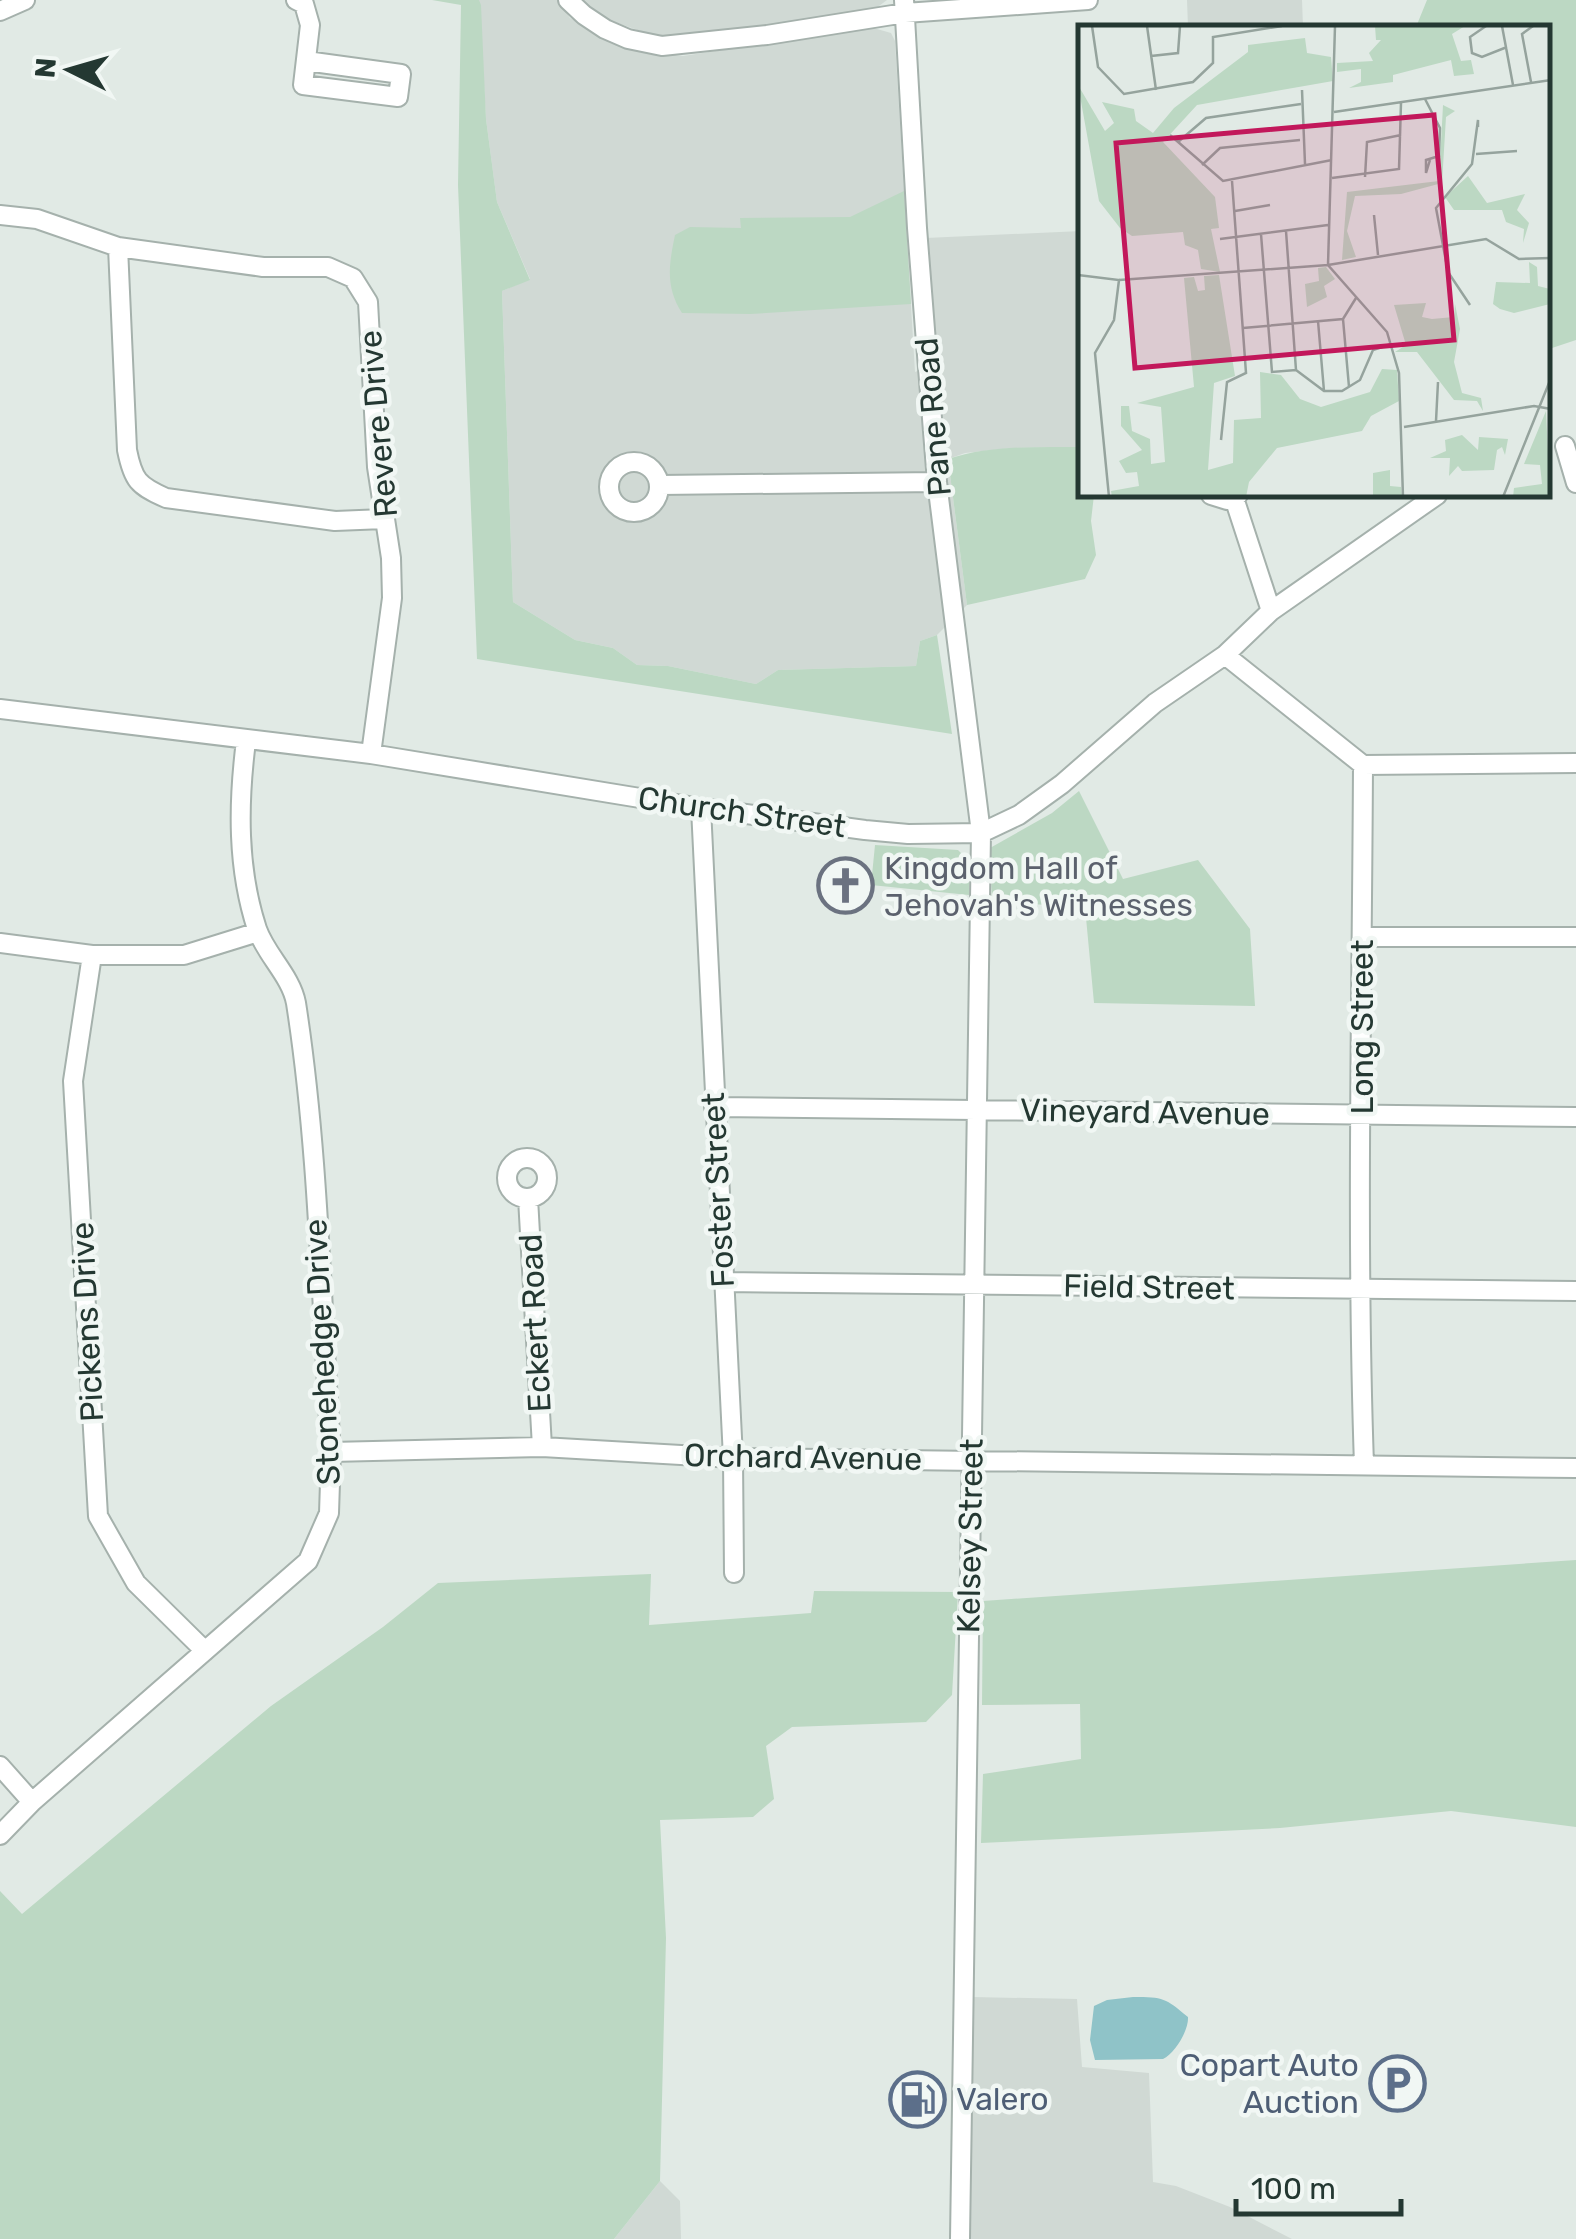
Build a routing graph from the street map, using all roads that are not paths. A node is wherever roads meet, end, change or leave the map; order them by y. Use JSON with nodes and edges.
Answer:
{"nodes":[{"id":1,"x":25,"y":0,"type":"edge"},
{"id":2,"x":296,"y":0,"type":"edge"},
{"id":3,"x":568,"y":0,"type":"edge"},
{"id":4,"x":1088,"y":0,"type":"edge"},
{"id":5,"x":905,"y":7,"type":"edge"},
{"id":6,"x":0,"y":11,"type":"edge"},
{"id":7,"x":306,"y":61,"type":"junction"},
{"id":8,"x":0,"y":215,"type":"edge"},
{"id":9,"x":118,"y":246,"type":"junction"},
{"id":10,"x":1563,"y":446,"type":"edge"},
{"id":11,"x":937,"y":482,"type":"junction"},
{"id":12,"x":1576,"y":483,"type":"edge"},
{"id":13,"x":660,"y":486,"type":"dead end"},
{"id":14,"x":1237,"y":498,"type":"edge"},
{"id":15,"x":1433,"y":498,"type":"edge"},
{"id":16,"x":384,"y":518,"type":"junction"},
{"id":17,"x":1271,"y":611,"type":"junction"},
{"id":18,"x":1224,"y":655,"type":"junction"},
{"id":19,"x":0,"y":708,"type":"edge"},
{"id":20,"x":246,"y":740,"type":"junction"},
{"id":21,"x":371,"y":754,"type":"junction"},
{"id":22,"x":1576,"y":764,"type":"edge"},
{"id":23,"x":1363,"y":765,"type":"junction"},
{"id":24,"x":701,"y":808,"type":"junction"},
{"id":25,"x":981,"y":833,"type":"junction"},
{"id":26,"x":258,"y":932,"type":"junction"},
{"id":27,"x":1363,"y":937,"type":"junction"},
{"id":28,"x":1576,"y":937,"type":"edge"},
{"id":29,"x":0,"y":942,"type":"edge"},
{"id":30,"x":92,"y":955,"type":"junction"},
{"id":31,"x":714,"y":1107,"type":"junction"},
{"id":32,"x":978,"y":1110,"type":"junction"},
{"id":33,"x":1362,"y":1115,"type":"junction"},
{"id":34,"x":1576,"y":1117,"type":"edge"},
{"id":35,"x":528,"y":1198,"type":"dead end"},
{"id":36,"x":723,"y":1282,"type":"junction"},
{"id":37,"x":974,"y":1286,"type":"junction"},
{"id":38,"x":1358,"y":1289,"type":"junction"},
{"id":39,"x":1576,"y":1292,"type":"edge"},
{"id":40,"x":542,"y":1447,"type":"junction"},
{"id":41,"x":330,"y":1452,"type":"junction"},
{"id":42,"x":733,"y":1458,"type":"junction"},
{"id":43,"x":970,"y":1461,"type":"junction"},
{"id":44,"x":1364,"y":1465,"type":"junction"},
{"id":45,"x":1576,"y":1468,"type":"edge"},
{"id":46,"x":734,"y":1573,"type":"dead end"},
{"id":47,"x":205,"y":1651,"type":"junction"},
{"id":48,"x":0,"y":1766,"type":"edge"},
{"id":49,"x":32,"y":1802,"type":"junction"},
{"id":50,"x":0,"y":1834,"type":"edge"},
{"id":51,"x":960,"y":2239,"type":"edge"}],
"edges":[{"from":1,"to":6,"type":"street"},
{"from":2,"to":7,"type":"street"},
{"from":3,"to":5,"type":"street"},
{"from":4,"to":5,"type":"street"},
{"from":5,"to":11,"type":"street","name":"Pane Road"},
{"from":7,"to":7,"type":"street"},
{"from":8,"to":9,"type":"street","name":"Revere Drive"},
{"from":9,"to":16,"type":"street","name":"Revere Drive"},
{"from":9,"to":16,"type":"street"},
{"from":10,"to":12,"type":"street"},
{"from":11,"to":13,"type":"street"},
{"from":11,"to":25,"type":"street","name":"Pane Road"},
{"from":14,"to":17,"type":"street"},
{"from":15,"to":17,"type":"street","name":"Church Street"},
{"from":16,"to":21,"type":"street","name":"Revere Drive"},
{"from":17,"to":18,"type":"street","name":"Church Street"},
{"from":18,"to":23,"type":"street"},
{"from":18,"to":25,"type":"street","name":"Church Street"},
{"from":19,"to":20,"type":"street","name":"Church Street"},
{"from":20,"to":21,"type":"street","name":"Church Street"},
{"from":20,"to":26,"type":"street","name":"Stonehedge Drive"},
{"from":21,"to":24,"type":"street","name":"Church Street"},
{"from":22,"to":23,"type":"street"},
{"from":23,"to":27,"type":"street","name":"Long Street"},
{"from":24,"to":25,"type":"street","name":"Church Street"},
{"from":24,"to":31,"type":"street","name":"Foster Street"},
{"from":25,"to":32,"type":"street","name":"Kelsey Street"},
{"from":26,"to":30,"type":"street"},
{"from":26,"to":41,"type":"street","name":"Stonehedge Drive"},
{"from":27,"to":28,"type":"street"},
{"from":27,"to":33,"type":"street","name":"Long Street"},
{"from":29,"to":30,"type":"street"},
{"from":30,"to":47,"type":"street","name":"Pickens Drive"},
{"from":31,"to":32,"type":"street","name":"Vineyard Avenue"},
{"from":31,"to":36,"type":"street","name":"Foster Street"},
{"from":32,"to":33,"type":"street","name":"Vineyard Avenue"},
{"from":32,"to":37,"type":"street","name":"Kelsey Street"},
{"from":33,"to":34,"type":"street","name":"Vineyard Avenue"},
{"from":33,"to":38,"type":"street","name":"Long Street"},
{"from":35,"to":40,"type":"street","name":"Eckert Road"},
{"from":36,"to":37,"type":"street","name":"Field Street"},
{"from":36,"to":42,"type":"street","name":"Foster Street"},
{"from":37,"to":38,"type":"street","name":"Field Street"},
{"from":37,"to":43,"type":"street","name":"Kelsey Street"},
{"from":38,"to":39,"type":"street","name":"Field Street"},
{"from":38,"to":44,"type":"street","name":"Long Street"},
{"from":40,"to":41,"type":"street","name":"Orchard Avenue"},
{"from":40,"to":42,"type":"street","name":"Orchard Avenue"},
{"from":41,"to":47,"type":"street","name":"Stonehedge Drive"},
{"from":42,"to":43,"type":"street","name":"Orchard Avenue"},
{"from":42,"to":46,"type":"street","name":"Foster Street"},
{"from":43,"to":44,"type":"street","name":"Orchard Avenue"},
{"from":43,"to":51,"type":"street","name":"Kelsey Street"},
{"from":44,"to":45,"type":"street","name":"Orchard Avenue"},
{"from":47,"to":49,"type":"street","name":"Stonehedge Drive"},
{"from":48,"to":49,"type":"street"},
{"from":49,"to":50,"type":"street","name":"Stonehedge Drive"}]}
